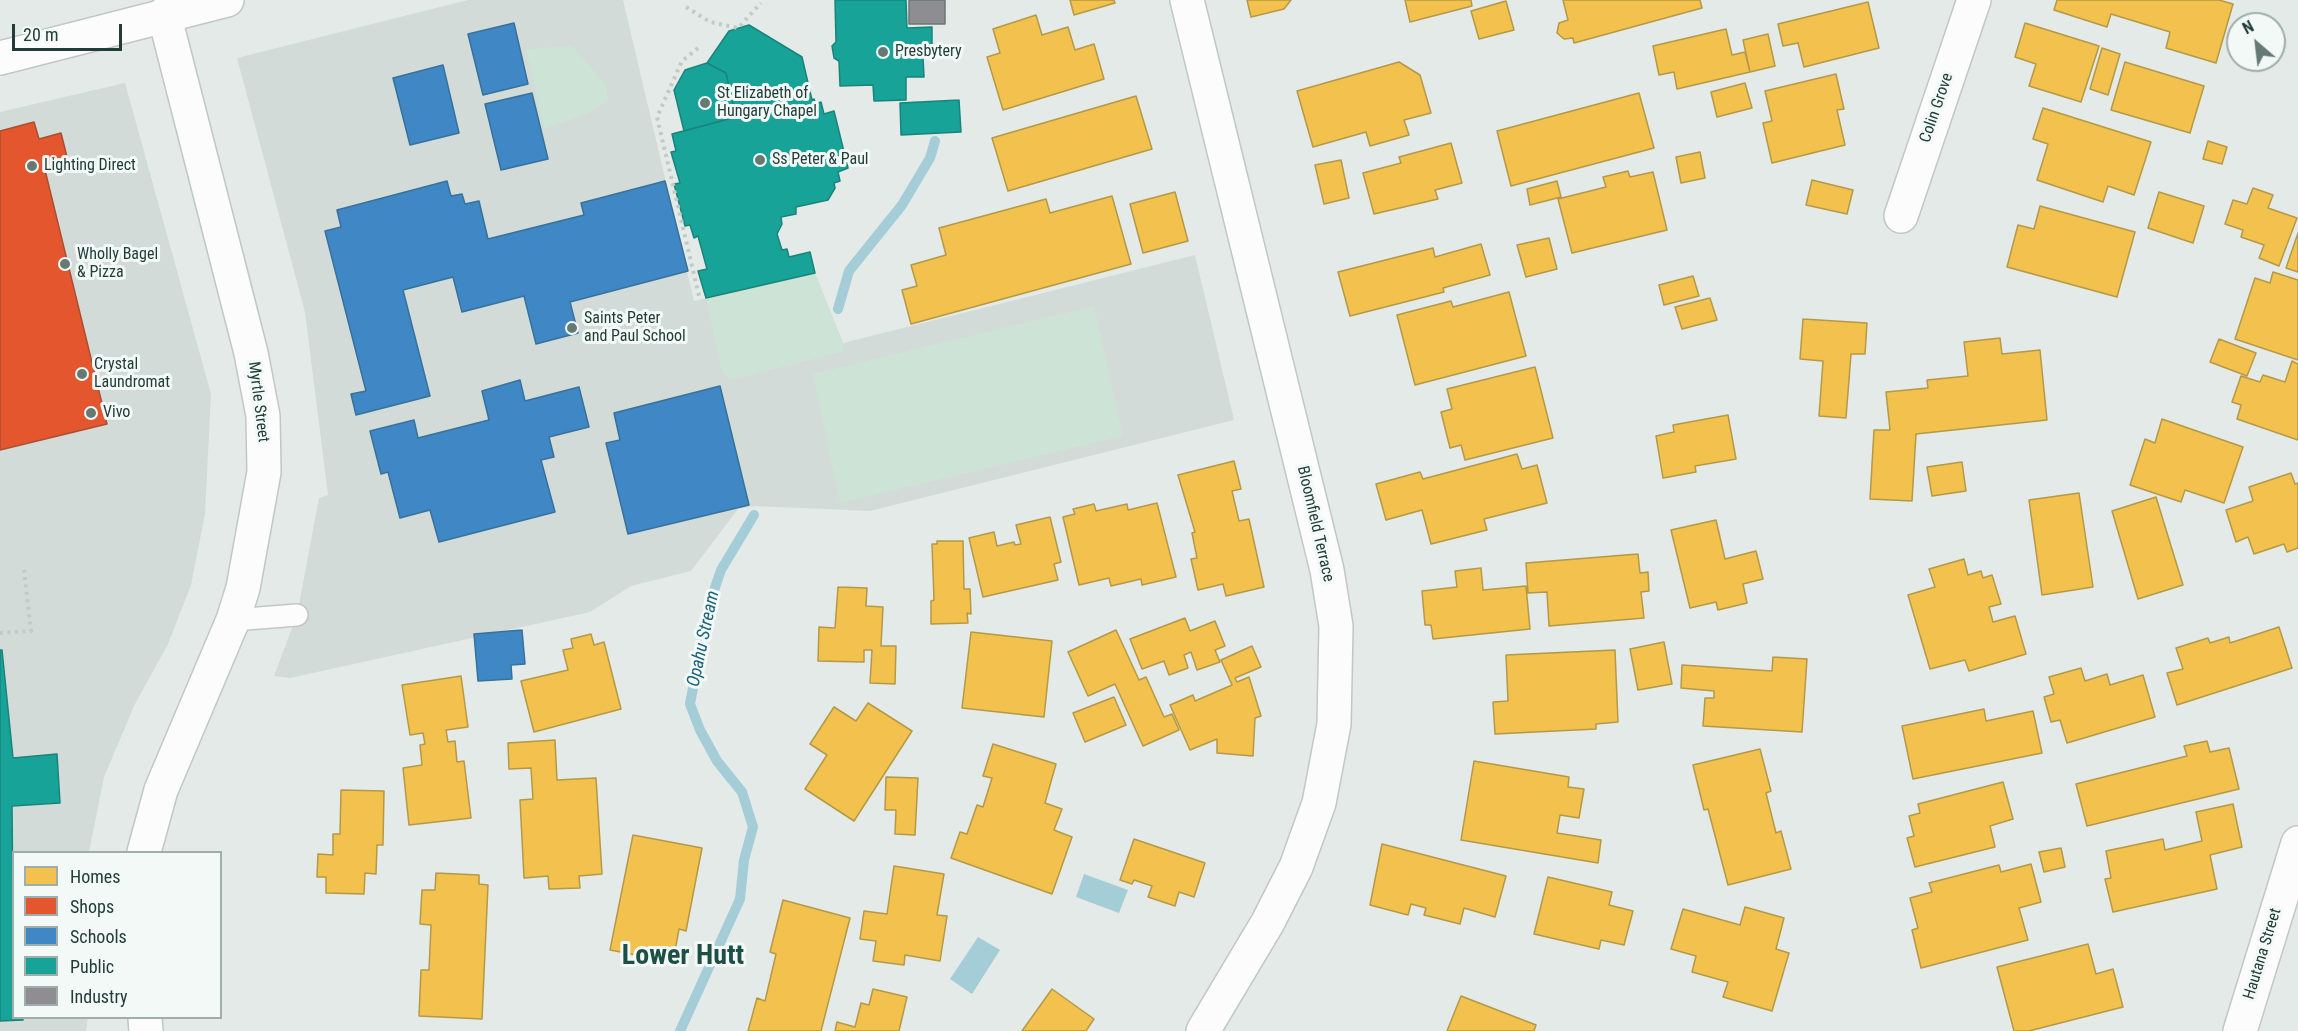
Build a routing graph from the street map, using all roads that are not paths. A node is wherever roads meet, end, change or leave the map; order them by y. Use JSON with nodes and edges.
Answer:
{"nodes":[{"id":1,"x":227,"y":0,"type":"edge"},
{"id":2,"x":1187,"y":0,"type":"edge"},
{"id":3,"x":1974,"y":0,"type":"edge"},
{"id":4,"x":164,"y":14,"type":"junction"},
{"id":5,"x":0,"y":58,"type":"edge"},
{"id":6,"x":1901,"y":216,"type":"dead end"},
{"id":7,"x":297,"y":615,"type":"dead end"},
{"id":8,"x":233,"y":620,"type":"junction"},
{"id":9,"x":2298,"y":843,"type":"edge"},
{"id":10,"x":144,"y":851,"type":"edge"},
{"id":11,"x":1203,"y":1031,"type":"edge"},
{"id":12,"x":2240,"y":1031,"type":"edge"}],
"edges":[{"from":1,"to":4,"type":"street"},
{"from":2,"to":11,"type":"street","name":"Bloomfield Terrace"},
{"from":3,"to":6,"type":"street","name":"Colin Grove"},
{"from":4,"to":5,"type":"street"},
{"from":4,"to":8,"type":"street","name":"Myrtle Street"},
{"from":7,"to":8,"type":"lane"},
{"from":8,"to":10,"type":"street","name":"Myrtle Street"},
{"from":9,"to":12,"type":"street","name":"Hautana Street"}]}
